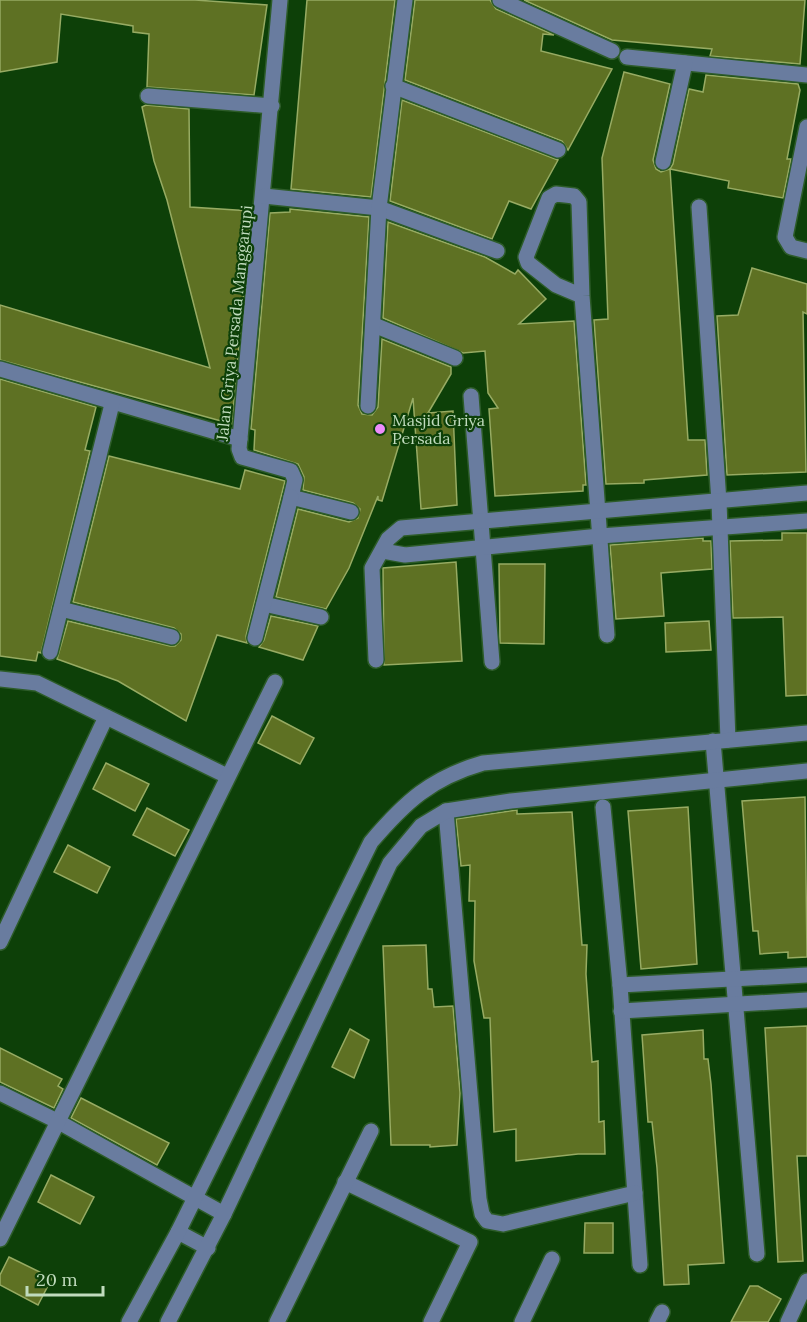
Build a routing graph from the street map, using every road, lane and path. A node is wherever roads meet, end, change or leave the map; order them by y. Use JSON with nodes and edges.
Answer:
{"nodes":[{"id":1,"x":280,"y":0,"type":"edge"},
{"id":2,"x":405,"y":0,"type":"edge"},
{"id":3,"x":500,"y":0,"type":"edge"},
{"id":4,"x":685,"y":63,"type":"junction"},
{"id":5,"x":807,"y":75,"type":"edge"},
{"id":6,"x":393,"y":86,"type":"junction"},
{"id":7,"x":148,"y":96,"type":"dead end"},
{"id":8,"x":272,"y":106,"type":"junction"},
{"id":9,"x":807,"y":127,"type":"edge"},
{"id":10,"x":558,"y":150,"type":"dead end"},
{"id":11,"x":663,"y":162,"type":"dead end"},
{"id":12,"x":264,"y":196,"type":"junction"},
{"id":13,"x":379,"y":207,"type":"junction"},
{"id":14,"x":699,"y":207,"type":"dead end"},
{"id":15,"x":497,"y":251,"type":"dead end"},
{"id":16,"x":807,"y":251,"type":"edge"},
{"id":17,"x":582,"y":296,"type":"junction"},
{"id":18,"x":374,"y":325,"type":"junction"},
{"id":19,"x":455,"y":358,"type":"dead end"},
{"id":20,"x":0,"y":369,"type":"edge"},
{"id":21,"x":471,"y":396,"type":"dead end"},
{"id":22,"x":112,"y":404,"type":"junction"},
{"id":23,"x":368,"y":406,"type":"dead end"},
{"id":24,"x":240,"y":439,"type":"junction"},
{"id":25,"x":807,"y":493,"type":"edge"},
{"id":26,"x":291,"y":497,"type":"junction"},
{"id":27,"x":719,"y":502,"type":"junction"},
{"id":28,"x":599,"y":511,"type":"junction"},
{"id":29,"x":351,"y":512,"type":"dead end"},
{"id":30,"x":482,"y":520,"type":"junction"},
{"id":31,"x":807,"y":521,"type":"edge"},
{"id":32,"x":720,"y":527,"type":"junction"},
{"id":33,"x":401,"y":528,"type":"junction"},
{"id":34,"x":600,"y":536,"type":"junction"},
{"id":35,"x":484,"y":546,"type":"junction"},
{"id":36,"x":382,"y":551,"type":"junction"},
{"id":37,"x":405,"y":555,"type":"junction"},
{"id":38,"x":264,"y":604,"type":"junction"},
{"id":39,"x":61,"y":609,"type":"junction"},
{"id":40,"x":321,"y":617,"type":"dead end"},
{"id":41,"x":607,"y":635,"type":"dead end"},
{"id":42,"x":172,"y":637,"type":"dead end"},
{"id":43,"x":255,"y":638,"type":"dead end"},
{"id":44,"x":50,"y":652,"type":"dead end"},
{"id":45,"x":376,"y":660,"type":"dead end"},
{"id":46,"x":492,"y":662,"type":"dead end"},
{"id":47,"x":0,"y":679,"type":"edge"},
{"id":48,"x":275,"y":682,"type":"dead end"},
{"id":49,"x":106,"y":717,"type":"junction"},
{"id":50,"x":807,"y":733,"type":"edge"},
{"id":51,"x":720,"y":741,"type":"junction"},
{"id":52,"x":807,"y":771,"type":"edge"},
{"id":53,"x":227,"y":776,"type":"junction"},
{"id":54,"x":716,"y":781,"type":"junction"},
{"id":55,"x":603,"y":807,"type":"dead end"},
{"id":56,"x":446,"y":811,"type":"junction"},
{"id":57,"x":371,"y":842,"type":"junction"},
{"id":58,"x":390,"y":863,"type":"junction"},
{"id":59,"x":0,"y":942,"type":"edge"},
{"id":60,"x":807,"y":975,"type":"edge"},
{"id":61,"x":734,"y":979,"type":"junction"},
{"id":62,"x":620,"y":985,"type":"junction"},
{"id":63,"x":807,"y":1000,"type":"edge"},
{"id":64,"x":736,"y":1003,"type":"junction"},
{"id":65,"x":621,"y":1011,"type":"junction"},
{"id":66,"x":0,"y":1093,"type":"edge"},
{"id":67,"x":57,"y":1121,"type":"junction"},
{"id":68,"x":371,"y":1131,"type":"dead end"},
{"id":69,"x":345,"y":1182,"type":"junction"},
{"id":70,"x":635,"y":1193,"type":"junction"},
{"id":71,"x":194,"y":1198,"type":"junction"},
{"id":72,"x":224,"y":1214,"type":"junction"},
{"id":73,"x":178,"y":1232,"type":"junction"},
{"id":74,"x":0,"y":1239,"type":"edge"},
{"id":75,"x":208,"y":1248,"type":"junction"},
{"id":76,"x":757,"y":1254,"type":"dead end"},
{"id":77,"x":552,"y":1259,"type":"dead end"},
{"id":78,"x":640,"y":1264,"type":"dead end"},
{"id":79,"x":807,"y":1281,"type":"edge"},
{"id":80,"x":129,"y":1322,"type":"edge"},
{"id":81,"x":168,"y":1322,"type":"edge"},
{"id":82,"x":278,"y":1322,"type":"edge"},
{"id":83,"x":431,"y":1322,"type":"edge"},
{"id":84,"x":522,"y":1322,"type":"edge"},
{"id":85,"x":788,"y":1322,"type":"edge"}],
"edges":[{"from":1,"to":8,"type":"street","name":"Jalan Griya Persada Manggarupi"},
{"from":2,"to":6,"type":"street"},
{"from":3,"to":4,"type":"street"},
{"from":4,"to":5,"type":"street"},
{"from":4,"to":11,"type":"street"},
{"from":6,"to":10,"type":"street"},
{"from":6,"to":13,"type":"street"},
{"from":7,"to":8,"type":"street"},
{"from":8,"to":12,"type":"street","name":"Jalan Griya Persada Manggarupi"},
{"from":9,"to":16,"type":"street"},
{"from":12,"to":13,"type":"street","name":"Jalan Griya Persada Manggarupi"},
{"from":12,"to":24,"type":"street","name":"Jalan Griya Persada Manggarupi"},
{"from":13,"to":15,"type":"street","name":"Jalan Griya Persada Manggarupi"},
{"from":13,"to":18,"type":"street"},
{"from":14,"to":27,"type":"street"},
{"from":17,"to":17,"type":"street"},
{"from":17,"to":28,"type":"street"},
{"from":18,"to":19,"type":"street"},
{"from":18,"to":23,"type":"street"},
{"from":20,"to":22,"type":"street"},
{"from":21,"to":30,"type":"street"},
{"from":22,"to":24,"type":"street"},
{"from":22,"to":39,"type":"street"},
{"from":24,"to":26,"type":"street","name":"Jalan Griya Persada Manggarupi"},
{"from":25,"to":27,"type":"street"},
{"from":26,"to":29,"type":"street"},
{"from":26,"to":38,"type":"street"},
{"from":27,"to":28,"type":"street"},
{"from":27,"to":32,"type":"street"},
{"from":28,"to":30,"type":"street"},
{"from":28,"to":34,"type":"street"},
{"from":30,"to":33,"type":"street"},
{"from":30,"to":35,"type":"street"},
{"from":31,"to":32,"type":"street"},
{"from":32,"to":34,"type":"street"},
{"from":32,"to":51,"type":"street"},
{"from":33,"to":36,"type":"street"},
{"from":33,"to":37,"type":"street"},
{"from":34,"to":35,"type":"street"},
{"from":34,"to":41,"type":"street"},
{"from":35,"to":37,"type":"street"},
{"from":35,"to":46,"type":"street"},
{"from":36,"to":37,"type":"street"},
{"from":36,"to":45,"type":"street"},
{"from":38,"to":40,"type":"street"},
{"from":38,"to":43,"type":"street"},
{"from":39,"to":42,"type":"street"},
{"from":39,"to":44,"type":"street"},
{"from":47,"to":49,"type":"street"},
{"from":48,"to":53,"type":"street"},
{"from":49,"to":53,"type":"street"},
{"from":49,"to":59,"type":"street"},
{"from":50,"to":51,"type":"street"},
{"from":51,"to":54,"type":"street"},
{"from":51,"to":57,"type":"street"},
{"from":52,"to":54,"type":"street"},
{"from":53,"to":67,"type":"street"},
{"from":54,"to":56,"type":"street"},
{"from":54,"to":61,"type":"street"},
{"from":55,"to":62,"type":"street"},
{"from":56,"to":58,"type":"street"},
{"from":56,"to":70,"type":"street"},
{"from":57,"to":58,"type":"street"},
{"from":57,"to":71,"type":"street"},
{"from":58,"to":72,"type":"street"},
{"from":60,"to":61,"type":"street"},
{"from":61,"to":62,"type":"street"},
{"from":61,"to":64,"type":"street"},
{"from":62,"to":65,"type":"street"},
{"from":63,"to":64,"type":"street"},
{"from":64,"to":65,"type":"street"},
{"from":64,"to":76,"type":"street"},
{"from":65,"to":70,"type":"street"},
{"from":66,"to":67,"type":"street"},
{"from":67,"to":71,"type":"street"},
{"from":67,"to":74,"type":"street"},
{"from":68,"to":69,"type":"street"},
{"from":69,"to":82,"type":"street"},
{"from":69,"to":83,"type":"street"},
{"from":70,"to":78,"type":"street"},
{"from":71,"to":72,"type":"street"},
{"from":71,"to":73,"type":"street"},
{"from":72,"to":75,"type":"street"},
{"from":73,"to":75,"type":"street"},
{"from":73,"to":80,"type":"street"},
{"from":75,"to":81,"type":"street"},
{"from":77,"to":84,"type":"street"},
{"from":79,"to":85,"type":"street"}]}
